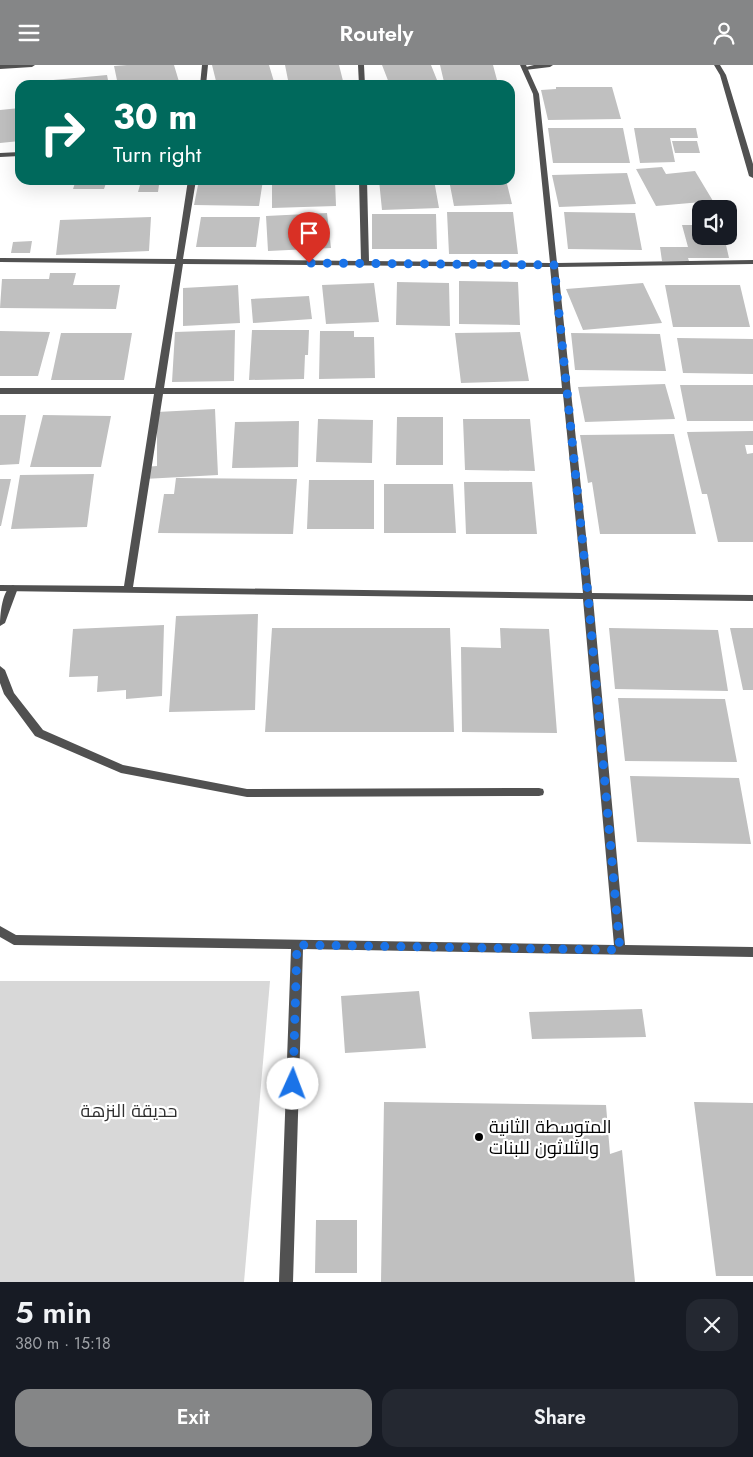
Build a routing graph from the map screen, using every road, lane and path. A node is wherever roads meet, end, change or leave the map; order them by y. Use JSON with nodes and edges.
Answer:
{"nodes":[{"id":1,"x":32,"y":65,"type":"edge"},
{"id":2,"x":205,"y":65,"type":"edge"},
{"id":3,"x":361,"y":65,"type":"edge"},
{"id":4,"x":550,"y":65,"type":"edge"},
{"id":5,"x":717,"y":65,"type":"edge"},
{"id":6,"x":524,"y":66,"type":"edge"},
{"id":7,"x":0,"y":67,"type":"edge"},
{"id":8,"x":204,"y":80,"type":"edge"},
{"id":9,"x":362,"y":80,"type":"edge"},
{"id":10,"x":15,"y":154,"type":"edge"},
{"id":11,"x":0,"y":155,"type":"edge"},
{"id":12,"x":753,"y":177,"type":"edge"},
{"id":13,"x":191,"y":185,"type":"edge"},
{"id":14,"x":363,"y":185,"type":"edge"},
{"id":15,"x":0,"y":260,"type":"edge"},
{"id":16,"x":179,"y":262,"type":"junction"},
{"id":17,"x":753,"y":262,"type":"edge"},
{"id":18,"x":365,"y":263,"type":"junction"},
{"id":19,"x":554,"y":265,"type":"junction"},
{"id":20,"x":0,"y":391,"type":"edge"},
{"id":21,"x":567,"y":391,"type":"junction"},
{"id":22,"x":159,"y":393,"type":"junction"},
{"id":23,"x":0,"y":587,"type":"edge"},
{"id":24,"x":13,"y":588,"type":"junction"},
{"id":25,"x":128,"y":589,"type":"junction"},
{"id":26,"x":588,"y":595,"type":"junction"},
{"id":27,"x":753,"y":598,"type":"edge"},
{"id":28,"x":0,"y":623,"type":"edge"},
{"id":29,"x":0,"y":670,"type":"edge"},
{"id":30,"x":538,"y":792,"type":"dead end"},
{"id":31,"x":0,"y":931,"type":"edge"},
{"id":32,"x":297,"y":945,"type":"junction"},
{"id":33,"x":620,"y":950,"type":"junction"},
{"id":34,"x":753,"y":953,"type":"edge"},
{"id":35,"x":286,"y":1282,"type":"edge"}],
"edges":[{"from":1,"to":7,"type":"street"},
{"from":2,"to":8,"type":"street"},
{"from":3,"to":9,"type":"street"},
{"from":4,"to":6,"type":"street"},
{"from":5,"to":12,"type":"street"},
{"from":6,"to":19,"type":"street"},
{"from":10,"to":11,"type":"street"},
{"from":13,"to":16,"type":"street"},
{"from":14,"to":18,"type":"street"},
{"from":15,"to":16,"type":"street"},
{"from":16,"to":18,"type":"street"},
{"from":16,"to":22,"type":"street"},
{"from":17,"to":19,"type":"street"},
{"from":18,"to":19,"type":"street"},
{"from":19,"to":21,"type":"street"},
{"from":20,"to":22,"type":"street"},
{"from":21,"to":22,"type":"street"},
{"from":21,"to":26,"type":"street"},
{"from":22,"to":25,"type":"street"},
{"from":23,"to":24,"type":"street"},
{"from":24,"to":25,"type":"street"},
{"from":24,"to":28,"type":"street"},
{"from":25,"to":26,"type":"street"},
{"from":26,"to":27,"type":"street"},
{"from":26,"to":33,"type":"street"},
{"from":29,"to":30,"type":"street"},
{"from":31,"to":32,"type":"street"},
{"from":32,"to":33,"type":"street"},
{"from":32,"to":35,"type":"street"},
{"from":33,"to":34,"type":"street"}]}
